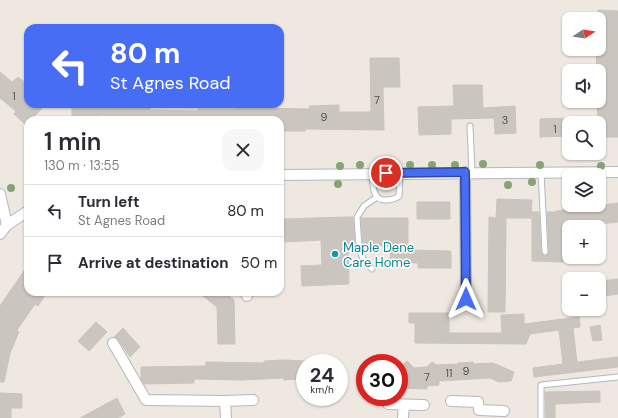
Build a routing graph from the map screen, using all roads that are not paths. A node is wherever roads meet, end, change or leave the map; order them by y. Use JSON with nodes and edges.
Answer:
{"nodes":[{"id":1,"x":470,"y":126,"type":"dead end"},
{"id":2,"x":469,"y":172,"type":"junction"},
{"id":3,"x":541,"y":172,"type":"junction"},
{"id":4,"x":618,"y":172,"type":"edge"},
{"id":5,"x":400,"y":173,"type":"junction"},
{"id":6,"x":284,"y":174,"type":"edge"},
{"id":7,"x":372,"y":174,"type":"junction"},
{"id":8,"x":0,"y":194,"type":"edge"},
{"id":9,"x":377,"y":197,"type":"junction"},
{"id":10,"x":24,"y":214,"type":"edge"},
{"id":11,"x":7,"y":225,"type":"junction"},
{"id":12,"x":0,"y":234,"type":"edge"},
{"id":13,"x":545,"y":252,"type":"dead end"},
{"id":14,"x":372,"y":269,"type":"dead end"},
{"id":15,"x":466,"y":299,"type":"dead end"},
{"id":16,"x":114,"y":343,"type":"dead end"},
{"id":17,"x":618,"y":377,"type":"edge"},
{"id":18,"x":253,"y":400,"type":"dead end"},
{"id":19,"x":225,"y":401,"type":"junction"},
{"id":20,"x":451,"y":401,"type":"dead end"},
{"id":21,"x":408,"y":405,"type":"edge"},
{"id":22,"x":424,"y":405,"type":"dead end"},
{"id":23,"x":404,"y":406,"type":"edge"},
{"id":24,"x":504,"y":411,"type":"dead end"},
{"id":25,"x":479,"y":414,"type":"edge"},
{"id":26,"x":226,"y":418,"type":"edge"},
{"id":27,"x":403,"y":418,"type":"edge"},
{"id":28,"x":541,"y":418,"type":"edge"}],
"edges":[{"from":1,"to":2,"type":"lane"},
{"from":2,"to":3,"type":"street"},
{"from":2,"to":5,"type":"street"},
{"from":2,"to":15,"type":"street"},
{"from":3,"to":4,"type":"street"},
{"from":3,"to":13,"type":"lane"},
{"from":5,"to":7,"type":"street"},
{"from":5,"to":9,"type":"lane"},
{"from":6,"to":7,"type":"street"},
{"from":7,"to":9,"type":"lane"},
{"from":8,"to":11,"type":"street"},
{"from":9,"to":14,"type":"lane"},
{"from":10,"to":11,"type":"street"},
{"from":11,"to":12,"type":"street"},
{"from":16,"to":19,"type":"street"},
{"from":17,"to":28,"type":"lane"},
{"from":18,"to":19,"type":"street"},
{"from":19,"to":26,"type":"street"},
{"from":20,"to":25,"type":"street"},
{"from":21,"to":22,"type":"street"},
{"from":23,"to":27,"type":"street"},
{"from":24,"to":25,"type":"street"}]}
